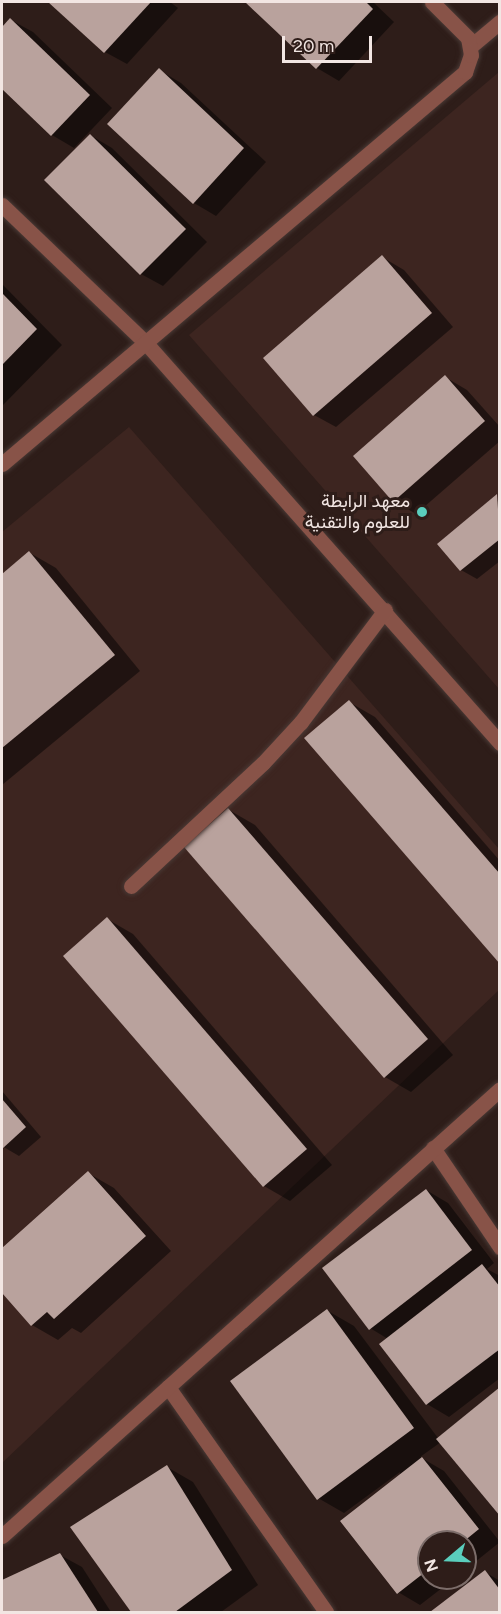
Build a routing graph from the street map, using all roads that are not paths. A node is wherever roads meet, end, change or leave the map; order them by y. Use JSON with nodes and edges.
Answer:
{"nodes":[{"id":1,"x":432,"y":2,"type":"edge"},
{"id":2,"x":500,"y":22,"type":"edge"},
{"id":3,"x":471,"y":46,"type":"junction"},
{"id":4,"x":2,"y":205,"type":"edge"},
{"id":5,"x":145,"y":342,"type":"junction"},
{"id":6,"x":2,"y":464,"type":"edge"},
{"id":7,"x":385,"y":610,"type":"junction"},
{"id":8,"x":500,"y":743,"type":"edge"},
{"id":9,"x":131,"y":886,"type":"dead end"},
{"id":10,"x":500,"y":1089,"type":"edge"},
{"id":11,"x":433,"y":1148,"type":"junction"},
{"id":12,"x":500,"y":1247,"type":"edge"},
{"id":13,"x":168,"y":1386,"type":"junction"},
{"id":14,"x":2,"y":1536,"type":"edge"},
{"id":15,"x":326,"y":1612,"type":"edge"}],
"edges":[{"from":1,"to":3,"type":"street"},
{"from":2,"to":3,"type":"street"},
{"from":3,"to":5,"type":"street"},
{"from":4,"to":5,"type":"street"},
{"from":5,"to":6,"type":"street"},
{"from":5,"to":7,"type":"street"},
{"from":7,"to":8,"type":"street"},
{"from":7,"to":9,"type":"street"},
{"from":10,"to":11,"type":"street"},
{"from":11,"to":12,"type":"street"},
{"from":11,"to":13,"type":"street"},
{"from":13,"to":14,"type":"street"},
{"from":13,"to":15,"type":"street"}]}
